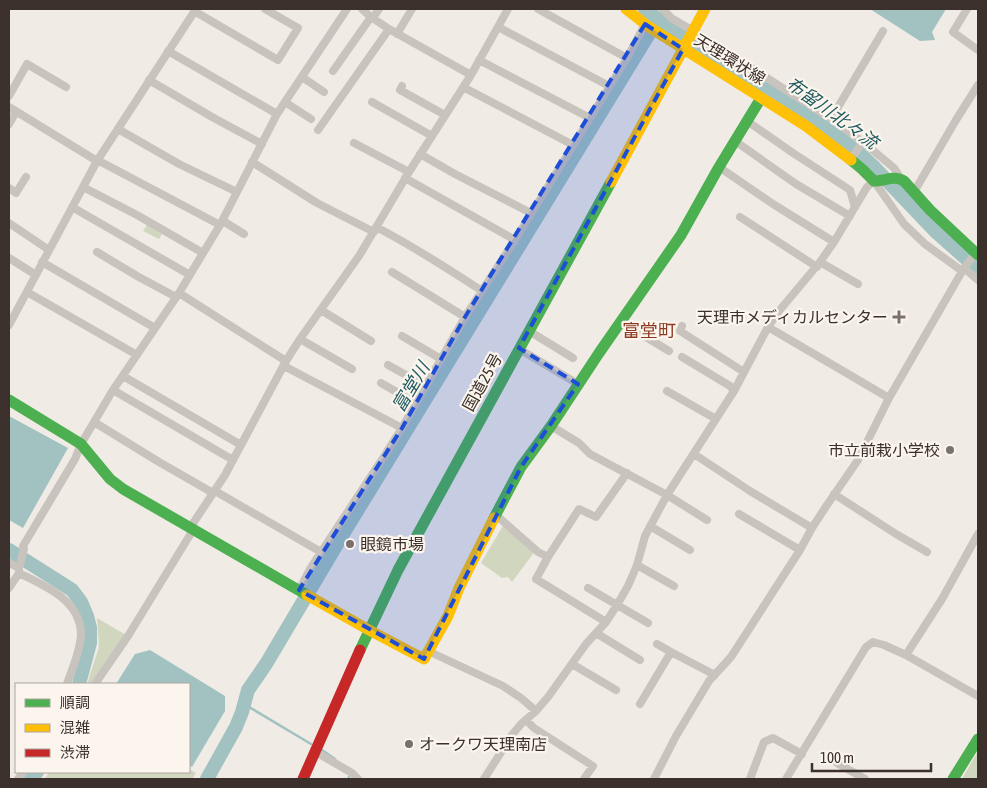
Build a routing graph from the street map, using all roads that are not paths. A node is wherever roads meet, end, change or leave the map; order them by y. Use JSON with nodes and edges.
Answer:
{"nodes":[{"id":1,"x":265,"y":9,"type":"edge"},
{"id":2,"x":347,"y":9,"type":"edge"},
{"id":3,"x":362,"y":9,"type":"edge"},
{"id":4,"x":379,"y":9,"type":"edge"},
{"id":5,"x":412,"y":9,"type":"edge"},
{"id":6,"x":508,"y":9,"type":"edge"},
{"id":7,"x":538,"y":9,"type":"edge"},
{"id":8,"x":626,"y":9,"type":"edge"},
{"id":9,"x":663,"y":9,"type":"edge"},
{"id":10,"x":705,"y":9,"type":"edge"},
{"id":11,"x":967,"y":9,"type":"edge"},
{"id":12,"x":195,"y":10,"type":"edge"},
{"id":13,"x":372,"y":18,"type":"junction"},
{"id":14,"x":498,"y":27,"type":"junction"},
{"id":15,"x":650,"y":27,"type":"junction"},
{"id":16,"x":389,"y":28,"type":"junction"},
{"id":17,"x":692,"y":32,"type":"junction"},
{"id":18,"x":882,"y":32,"type":"dead end"},
{"id":19,"x":398,"y":34,"type":"junction"},
{"id":20,"x":684,"y":47,"type":"junction"},
{"id":21,"x":978,"y":50,"type":"edge"},
{"id":22,"x":168,"y":51,"type":"junction"},
{"id":23,"x":627,"y":58,"type":"junction"},
{"id":24,"x":479,"y":60,"type":"junction"},
{"id":25,"x":333,"y":71,"type":"dead end"},
{"id":26,"x":470,"y":75,"type":"junction"},
{"id":27,"x":302,"y":77,"type":"junction"},
{"id":28,"x":149,"y":80,"type":"junction"},
{"id":29,"x":978,"y":84,"type":"edge"},
{"id":30,"x":66,"y":86,"type":"dead end"},
{"id":31,"x":402,"y":86,"type":"dead end"},
{"id":32,"x":609,"y":86,"type":"junction"},
{"id":33,"x":463,"y":87,"type":"junction"},
{"id":34,"x":324,"y":92,"type":"dead end"},
{"id":35,"x":9,"y":96,"type":"edge"},
{"id":36,"x":761,"y":98,"type":"junction"},
{"id":37,"x":285,"y":102,"type":"junction"},
{"id":38,"x":372,"y":102,"type":"dead end"},
{"id":39,"x":9,"y":107,"type":"edge"},
{"id":40,"x":16,"y":112,"type":"junction"},
{"id":41,"x":277,"y":114,"type":"junction"},
{"id":42,"x":445,"y":115,"type":"junction"},
{"id":43,"x":590,"y":118,"type":"junction"},
{"id":44,"x":311,"y":119,"type":"dead end"},
{"id":45,"x":831,"y":119,"type":"junction"},
{"id":46,"x":747,"y":121,"type":"junction"},
{"id":47,"x":9,"y":124,"type":"edge"},
{"id":48,"x":118,"y":129,"type":"junction"},
{"id":49,"x":318,"y":130,"type":"dead end"},
{"id":50,"x":432,"y":136,"type":"junction"},
{"id":51,"x":734,"y":141,"type":"junction"},
{"id":52,"x":862,"y":142,"type":"junction"},
{"id":53,"x":354,"y":143,"type":"dead end"},
{"id":54,"x":262,"y":144,"type":"junction"},
{"id":55,"x":572,"y":145,"type":"junction"},
{"id":56,"x":420,"y":154,"type":"junction"},
{"id":57,"x":850,"y":160,"type":"junction"},
{"id":58,"x":97,"y":161,"type":"junction"},
{"id":59,"x":252,"y":162,"type":"junction"},
{"id":60,"x":719,"y":167,"type":"junction"},
{"id":61,"x":407,"y":175,"type":"junction"},
{"id":62,"x":26,"y":177,"type":"dead end"},
{"id":63,"x":898,"y":178,"type":"junction"},
{"id":64,"x":877,"y":181,"type":"junction"},
{"id":65,"x":83,"y":187,"type":"junction"},
{"id":66,"x":9,"y":188,"type":"edge"},
{"id":67,"x":237,"y":192,"type":"junction"},
{"id":68,"x":914,"y":192,"type":"junction"},
{"id":69,"x":72,"y":207,"type":"junction"},
{"id":70,"x":855,"y":207,"type":"junction"},
{"id":71,"x":531,"y":213,"type":"junction"},
{"id":72,"x":850,"y":216,"type":"junction"},
{"id":73,"x":740,"y":217,"type":"dead end"},
{"id":74,"x":222,"y":223,"type":"junction"},
{"id":75,"x":9,"y":224,"type":"edge"},
{"id":76,"x":375,"y":230,"type":"junction"},
{"id":77,"x":244,"y":234,"type":"dead end"},
{"id":78,"x":515,"y":240,"type":"junction"},
{"id":79,"x":834,"y":242,"type":"junction"},
{"id":80,"x":107,"y":247,"type":"dead end"},
{"id":81,"x":49,"y":250,"type":"junction"},
{"id":82,"x":203,"y":253,"type":"junction"},
{"id":83,"x":977,"y":254,"type":"edge"},
{"id":84,"x":9,"y":258,"type":"edge"},
{"id":85,"x":42,"y":262,"type":"junction"},
{"id":86,"x":818,"y":265,"type":"junction"},
{"id":87,"x":142,"y":268,"type":"dead end"},
{"id":88,"x":963,"y":270,"type":"junction"},
{"id":89,"x":392,"y":272,"type":"dead end"},
{"id":90,"x":36,"y":275,"type":"junction"},
{"id":91,"x":190,"y":275,"type":"junction"},
{"id":92,"x":137,"y":276,"type":"junction"},
{"id":93,"x":978,"y":280,"type":"edge"},
{"id":94,"x":858,"y":284,"type":"dead end"},
{"id":95,"x":482,"y":291,"type":"junction"},
{"id":96,"x":27,"y":292,"type":"junction"},
{"id":97,"x":178,"y":295,"type":"junction"},
{"id":98,"x":321,"y":310,"type":"junction"},
{"id":99,"x":466,"y":317,"type":"junction"},
{"id":100,"x":621,"y":322,"type":"junction"},
{"id":101,"x":9,"y":324,"type":"edge"},
{"id":102,"x":682,"y":326,"type":"dead end"},
{"id":103,"x":768,"y":327,"type":"junction"},
{"id":104,"x":156,"y":328,"type":"junction"},
{"id":105,"x":529,"y":330,"type":"junction"},
{"id":106,"x":402,"y":336,"type":"dead end"},
{"id":107,"x":300,"y":339,"type":"junction"},
{"id":108,"x":371,"y":341,"type":"dead end"},
{"id":109,"x":519,"y":348,"type":"junction"},
{"id":110,"x":669,"y":351,"type":"dead end"},
{"id":111,"x":137,"y":355,"type":"junction"},
{"id":112,"x":682,"y":357,"type":"dead end"},
{"id":113,"x":573,"y":358,"type":"dead end"},
{"id":114,"x":441,"y":359,"type":"junction"},
{"id":115,"x":285,"y":364,"type":"junction"},
{"id":116,"x":388,"y":365,"type":"dead end"},
{"id":117,"x":352,"y":369,"type":"dead end"},
{"id":118,"x":744,"y":372,"type":"junction"},
{"id":119,"x":122,"y":376,"type":"junction"},
{"id":120,"x":381,"y":383,"type":"dead end"},
{"id":121,"x":578,"y":384,"type":"junction"},
{"id":122,"x":426,"y":386,"type":"junction"},
{"id":123,"x":113,"y":390,"type":"junction"},
{"id":124,"x":734,"y":390,"type":"junction"},
{"id":125,"x":667,"y":392,"type":"dead end"},
{"id":126,"x":889,"y":398,"type":"junction"},
{"id":127,"x":9,"y":400,"type":"edge"},
{"id":128,"x":416,"y":403,"type":"junction"},
{"id":129,"x":716,"y":419,"type":"junction"},
{"id":130,"x":94,"y":422,"type":"junction"},
{"id":131,"x":551,"y":426,"type":"junction"},
{"id":132,"x":402,"y":428,"type":"junction"},
{"id":133,"x":81,"y":444,"type":"junction"},
{"id":134,"x":241,"y":445,"type":"junction"},
{"id":135,"x":694,"y":454,"type":"junction"},
{"id":136,"x":233,"y":460,"type":"junction"},
{"id":137,"x":628,"y":473,"type":"junction"},
{"id":138,"x":214,"y":492,"type":"junction"},
{"id":139,"x":834,"y":494,"type":"junction"},
{"id":140,"x":667,"y":495,"type":"junction"},
{"id":141,"x":739,"y":514,"type":"dead end"},
{"id":142,"x":496,"y":515,"type":"junction"},
{"id":143,"x":707,"y":520,"type":"dead end"},
{"id":144,"x":650,"y":526,"type":"junction"},
{"id":145,"x":812,"y":528,"type":"junction"},
{"id":146,"x":191,"y":529,"type":"junction"},
{"id":147,"x":978,"y":534,"type":"edge"},
{"id":148,"x":975,"y":548,"type":"edge"},
{"id":149,"x":690,"y":550,"type":"dead end"},
{"id":150,"x":800,"y":550,"type":"junction"},
{"id":151,"x":321,"y":552,"type":"junction"},
{"id":152,"x":927,"y":552,"type":"dead end"},
{"id":153,"x":548,"y":557,"type":"junction"},
{"id":154,"x":9,"y":562,"type":"edge"},
{"id":155,"x":637,"y":565,"type":"junction"},
{"id":156,"x":19,"y":569,"type":"junction"},
{"id":157,"x":674,"y":586,"type":"dead end"},
{"id":158,"x":9,"y":588,"type":"edge"},
{"id":159,"x":588,"y":588,"type":"dead end"},
{"id":160,"x":304,"y":593,"type":"junction"},
{"id":161,"x":617,"y":605,"type":"junction"},
{"id":162,"x":606,"y":622,"type":"junction"},
{"id":163,"x":648,"y":623,"type":"dead end"},
{"id":164,"x":369,"y":630,"type":"junction"},
{"id":165,"x":596,"y":633,"type":"junction"},
{"id":166,"x":657,"y":644,"type":"dead end"},
{"id":167,"x":428,"y":651,"type":"junction"},
{"id":168,"x":671,"y":652,"type":"junction"},
{"id":169,"x":906,"y":655,"type":"junction"},
{"id":170,"x":640,"y":660,"type":"dead end"},
{"id":171,"x":572,"y":664,"type":"junction"},
{"id":172,"x":715,"y":675,"type":"junction"},
{"id":173,"x":67,"y":683,"type":"edge"},
{"id":174,"x":96,"y":683,"type":"edge"},
{"id":175,"x":616,"y":690,"type":"dead end"},
{"id":176,"x":978,"y":696,"type":"edge"},
{"id":177,"x":640,"y":704,"type":"dead end"},
{"id":178,"x":536,"y":711,"type":"junction"},
{"id":179,"x":526,"y":720,"type":"junction"},
{"id":180,"x":978,"y":739,"type":"edge"},
{"id":181,"x":314,"y":751,"type":"junction"},
{"id":182,"x":802,"y":754,"type":"junction"},
{"id":183,"x":837,"y":763,"type":"dead end"},
{"id":184,"x":303,"y":779,"type":"edge"},
{"id":185,"x":358,"y":779,"type":"edge"},
{"id":186,"x":484,"y":779,"type":"edge"},
{"id":187,"x":584,"y":779,"type":"edge"},
{"id":188,"x":654,"y":779,"type":"edge"},
{"id":189,"x":750,"y":779,"type":"edge"},
{"id":190,"x":786,"y":779,"type":"edge"},
{"id":191,"x":865,"y":779,"type":"edge"},
{"id":192,"x":953,"y":779,"type":"edge"}],
"edges":[{"from":1,"to":12,"type":"street"},
{"from":2,"to":27,"type":"street"},
{"from":3,"to":13,"type":"street"},
{"from":4,"to":13,"type":"street"},
{"from":5,"to":19,"type":"street"},
{"from":6,"to":14,"type":"street"},
{"from":7,"to":23,"type":"street"},
{"from":8,"to":15,"type":"main road","name":"天理環状線"},
{"from":9,"to":17,"type":"street"},
{"from":10,"to":17,"type":"main road","name":"国道25号"},
{"from":11,"to":21,"type":"street"},
{"from":12,"to":22,"type":"street"},
{"from":13,"to":16,"type":"street"},
{"from":13,"to":25,"type":"street"},
{"from":14,"to":24,"type":"street"},
{"from":14,"to":32,"type":"street"},
{"from":15,"to":20,"type":"main road","name":"天理環状線"},
{"from":15,"to":23,"type":"street"},
{"from":16,"to":19,"type":"street"},
{"from":16,"to":49,"type":"street"},
{"from":17,"to":20,"type":"main road","name":"国道25号"},
{"from":17,"to":45,"type":"street"},
{"from":18,"to":45,"type":"street"},
{"from":19,"to":26,"type":"street"},
{"from":20,"to":36,"type":"main road","name":"天理環状線"},
{"from":20,"to":105,"type":"main road","name":"国道25号"},
{"from":22,"to":28,"type":"street"},
{"from":22,"to":41,"type":"street"},
{"from":23,"to":32,"type":"street"},
{"from":24,"to":26,"type":"street"},
{"from":24,"to":43,"type":"street"},
{"from":26,"to":33,"type":"street"},
{"from":27,"to":34,"type":"street"},
{"from":27,"to":37,"type":"street"},
{"from":28,"to":48,"type":"street"},
{"from":28,"to":54,"type":"street"},
{"from":29,"to":68,"type":"street"},
{"from":30,"to":35,"type":"street"},
{"from":31,"to":42,"type":"street"},
{"from":32,"to":43,"type":"street"},
{"from":33,"to":42,"type":"street"},
{"from":33,"to":55,"type":"street"},
{"from":36,"to":46,"type":"main road"},
{"from":36,"to":57,"type":"main road","name":"天理環状線"},
{"from":37,"to":41,"type":"street"},
{"from":37,"to":44,"type":"street"},
{"from":38,"to":50,"type":"street"},
{"from":39,"to":40,"type":"street"},
{"from":40,"to":47,"type":"street"},
{"from":40,"to":58,"type":"street"},
{"from":41,"to":54,"type":"street"},
{"from":42,"to":50,"type":"street"},
{"from":43,"to":55,"type":"street"},
{"from":45,"to":52,"type":"street"},
{"from":46,"to":51,"type":"main road"},
{"from":46,"to":70,"type":"street"},
{"from":48,"to":58,"type":"street"},
{"from":48,"to":67,"type":"street"},
{"from":50,"to":56,"type":"street"},
{"from":51,"to":60,"type":"main road"},
{"from":51,"to":72,"type":"street"},
{"from":52,"to":57,"type":"street"},
{"from":52,"to":63,"type":"street"},
{"from":53,"to":61,"type":"street"},
{"from":54,"to":59,"type":"street"},
{"from":55,"to":71,"type":"street"},
{"from":56,"to":61,"type":"street"},
{"from":56,"to":71,"type":"street"},
{"from":57,"to":64,"type":"main road","name":"天理環状線"},
{"from":58,"to":65,"type":"street"},
{"from":58,"to":74,"type":"street"},
{"from":59,"to":67,"type":"street"},
{"from":59,"to":76,"type":"street"},
{"from":60,"to":79,"type":"street"},
{"from":60,"to":100,"type":"main road"},
{"from":61,"to":76,"type":"street"},
{"from":61,"to":78,"type":"street"},
{"from":62,"to":66,"type":"street"},
{"from":63,"to":64,"type":"main road"},
{"from":63,"to":68,"type":"main road"},
{"from":64,"to":70,"type":"street"},
{"from":64,"to":88,"type":"street"},
{"from":65,"to":69,"type":"street"},
{"from":65,"to":82,"type":"street"},
{"from":67,"to":74,"type":"street"},
{"from":68,"to":83,"type":"main road"},
{"from":69,"to":81,"type":"street"},
{"from":69,"to":91,"type":"street"},
{"from":70,"to":72,"type":"street"},
{"from":71,"to":78,"type":"street"},
{"from":72,"to":79,"type":"street"},
{"from":73,"to":86,"type":"street"},
{"from":74,"to":77,"type":"street"},
{"from":74,"to":82,"type":"street"},
{"from":75,"to":81,"type":"street"},
{"from":76,"to":95,"type":"street"},
{"from":76,"to":98,"type":"street"},
{"from":78,"to":95,"type":"street"},
{"from":79,"to":86,"type":"street"},
{"from":80,"to":92,"type":"street"},
{"from":81,"to":85,"type":"street"},
{"from":82,"to":91,"type":"street"},
{"from":83,"to":88,"type":"street"},
{"from":84,"to":90,"type":"street"},
{"from":85,"to":90,"type":"street"},
{"from":85,"to":104,"type":"street"},
{"from":86,"to":94,"type":"street"},
{"from":86,"to":103,"type":"street"},
{"from":87,"to":92,"type":"street"},
{"from":88,"to":93,"type":"street"},
{"from":88,"to":126,"type":"street"},
{"from":89,"to":99,"type":"street"},
{"from":90,"to":96,"type":"street"},
{"from":91,"to":97,"type":"street"},
{"from":92,"to":97,"type":"street"},
{"from":95,"to":99,"type":"street"},
{"from":96,"to":101,"type":"street"},
{"from":96,"to":111,"type":"street"},
{"from":97,"to":104,"type":"street"},
{"from":97,"to":115,"type":"street"},
{"from":98,"to":107,"type":"street"},
{"from":98,"to":108,"type":"street"},
{"from":99,"to":114,"type":"street"},
{"from":100,"to":110,"type":"street"},
{"from":100,"to":121,"type":"main road"},
{"from":102,"to":118,"type":"street"},
{"from":103,"to":118,"type":"street"},
{"from":103,"to":126,"type":"street"},
{"from":104,"to":111,"type":"street"},
{"from":105,"to":109,"type":"main road","name":"国道25号"},
{"from":105,"to":113,"type":"street"},
{"from":106,"to":114,"type":"street"},
{"from":107,"to":115,"type":"street"},
{"from":107,"to":117,"type":"street"},
{"from":109,"to":121,"type":"street"},
{"from":109,"to":164,"type":"main road","name":"国道25号"},
{"from":111,"to":119,"type":"street"},
{"from":112,"to":124,"type":"street"},
{"from":114,"to":122,"type":"street"},
{"from":115,"to":132,"type":"street"},
{"from":115,"to":134,"type":"street"},
{"from":116,"to":122,"type":"street"},
{"from":118,"to":124,"type":"street"},
{"from":119,"to":123,"type":"street"},
{"from":119,"to":134,"type":"street"},
{"from":120,"to":128,"type":"street"},
{"from":121,"to":131,"type":"main road"},
{"from":122,"to":128,"type":"street"},
{"from":123,"to":130,"type":"street"},
{"from":123,"to":136,"type":"street"},
{"from":124,"to":129,"type":"street"},
{"from":125,"to":129,"type":"street"},
{"from":126,"to":139,"type":"street"},
{"from":127,"to":133,"type":"main road"},
{"from":128,"to":132,"type":"street"},
{"from":129,"to":135,"type":"street"},
{"from":130,"to":133,"type":"street"},
{"from":130,"to":138,"type":"street"},
{"from":131,"to":137,"type":"street"},
{"from":131,"to":142,"type":"main road"},
{"from":132,"to":151,"type":"street"},
{"from":133,"to":146,"type":"main road"},
{"from":133,"to":156,"type":"street"},
{"from":134,"to":136,"type":"street"},
{"from":135,"to":140,"type":"street"},
{"from":135,"to":145,"type":"street"},
{"from":136,"to":138,"type":"street"},
{"from":137,"to":140,"type":"street"},
{"from":137,"to":153,"type":"street"},
{"from":138,"to":146,"type":"street"},
{"from":138,"to":151,"type":"street"},
{"from":139,"to":145,"type":"street"},
{"from":139,"to":152,"type":"street"},
{"from":140,"to":143,"type":"street"},
{"from":140,"to":144,"type":"street"},
{"from":141,"to":150,"type":"street"},
{"from":142,"to":153,"type":"street"},
{"from":142,"to":167,"type":"main road"},
{"from":144,"to":149,"type":"street"},
{"from":144,"to":155,"type":"street"},
{"from":145,"to":150,"type":"street"},
{"from":146,"to":160,"type":"main road"},
{"from":146,"to":174,"type":"street"},
{"from":147,"to":148,"type":"street"},
{"from":148,"to":169,"type":"street"},
{"from":150,"to":172,"type":"street"},
{"from":151,"to":160,"type":"street"},
{"from":153,"to":162,"type":"street"},
{"from":154,"to":156,"type":"street"},
{"from":155,"to":157,"type":"street"},
{"from":155,"to":161,"type":"street"},
{"from":156,"to":158,"type":"street"},
{"from":156,"to":173,"type":"street"},
{"from":159,"to":161,"type":"street"},
{"from":160,"to":164,"type":"main road"},
{"from":161,"to":162,"type":"street"},
{"from":161,"to":163,"type":"street"},
{"from":162,"to":165,"type":"street"},
{"from":164,"to":167,"type":"main road"},
{"from":164,"to":181,"type":"main road","name":"国道25号"},
{"from":165,"to":170,"type":"street"},
{"from":165,"to":171,"type":"street"},
{"from":166,"to":168,"type":"street"},
{"from":167,"to":178,"type":"street"},
{"from":168,"to":172,"type":"street"},
{"from":168,"to":177,"type":"street"},
{"from":169,"to":176,"type":"street"},
{"from":169,"to":182,"type":"street"},
{"from":171,"to":175,"type":"street"},
{"from":171,"to":178,"type":"street"},
{"from":172,"to":188,"type":"street"},
{"from":178,"to":179,"type":"street"},
{"from":179,"to":186,"type":"street"},
{"from":179,"to":187,"type":"street"},
{"from":180,"to":192,"type":"main road"},
{"from":181,"to":184,"type":"main road","name":"国道25号"},
{"from":181,"to":185,"type":"street"},
{"from":182,"to":189,"type":"street"},
{"from":182,"to":190,"type":"street"},
{"from":183,"to":191,"type":"street"}]}
